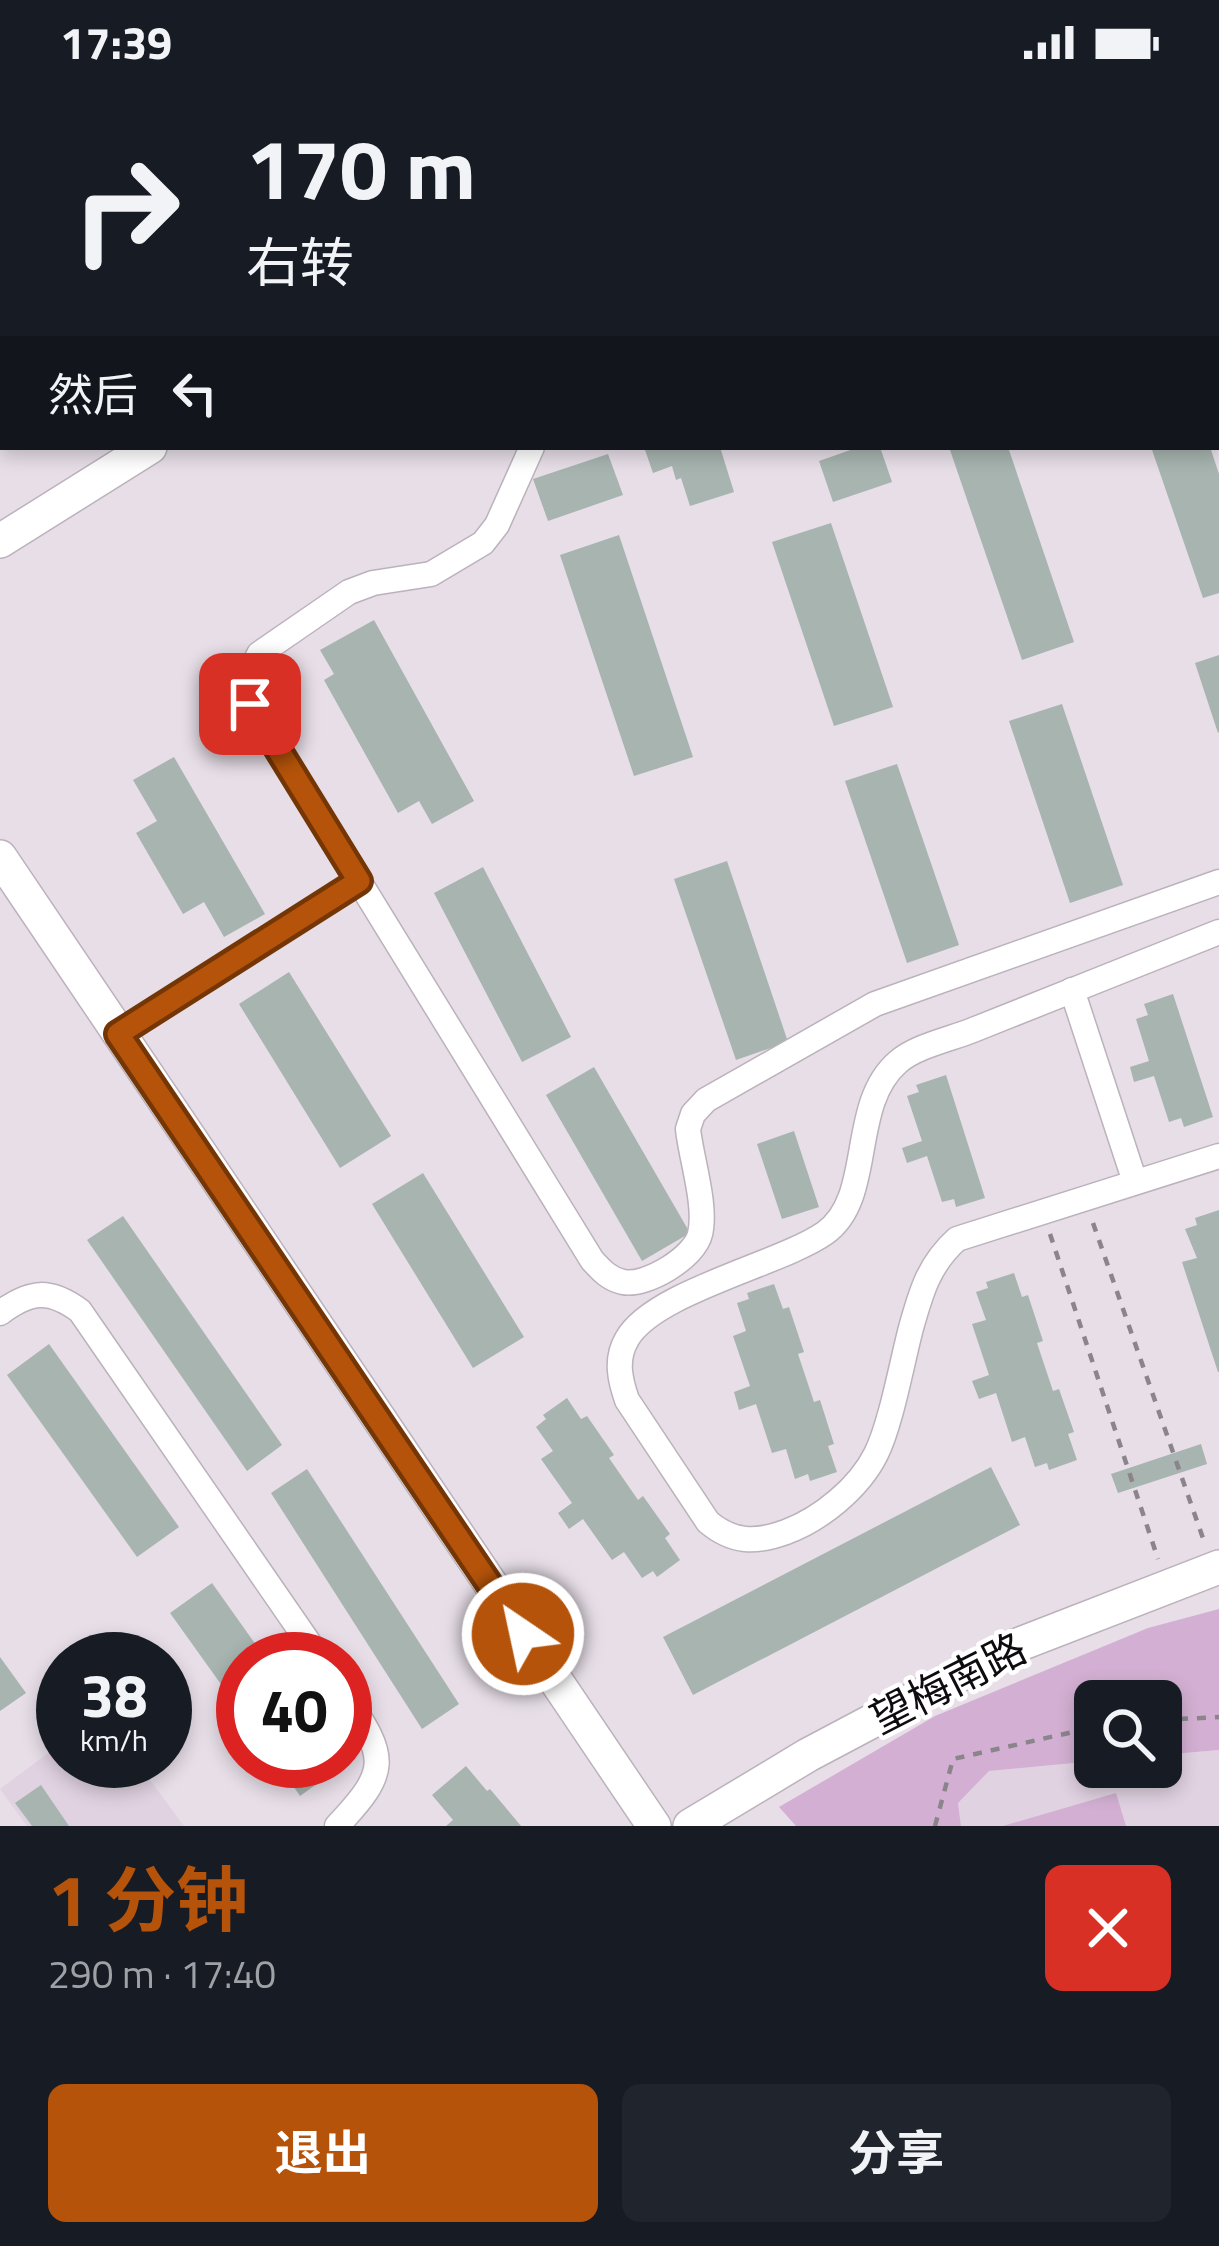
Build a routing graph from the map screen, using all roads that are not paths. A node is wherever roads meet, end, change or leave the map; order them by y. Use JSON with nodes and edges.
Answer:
{"nodes":[{"id":1,"x":145,"y":450,"type":"edge"},
{"id":2,"x":531,"y":450,"type":"edge"},
{"id":3,"x":0,"y":541,"type":"edge"},
{"id":4,"x":0,"y":856,"type":"edge"},
{"id":5,"x":359,"y":881,"type":"junction"},
{"id":6,"x":1219,"y":883,"type":"edge"},
{"id":7,"x":1219,"y":932,"type":"edge"},
{"id":8,"x":1072,"y":990,"type":"junction"},
{"id":9,"x":118,"y":1034,"type":"junction"},
{"id":10,"x":1219,"y":1156,"type":"edge"},
{"id":11,"x":1135,"y":1182,"type":"junction"},
{"id":12,"x":0,"y":1313,"type":"edge"},
{"id":13,"x":1216,"y":1568,"type":"edge"},
{"id":14,"x":301,"y":1632,"type":"edge"},
{"id":15,"x":372,"y":1739,"type":"edge"},
{"id":16,"x":372,"y":1783,"type":"edge"},
{"id":17,"x":371,"y":1788,"type":"edge"},
{"id":18,"x":337,"y":1826,"type":"edge"},
{"id":19,"x":654,"y":1826,"type":"edge"},
{"id":20,"x":690,"y":1826,"type":"edge"}],
"edges":[{"from":1,"to":3,"type":"street"},
{"from":2,"to":5,"type":"street"},
{"from":4,"to":9,"type":"street"},
{"from":5,"to":6,"type":"street"},
{"from":5,"to":9,"type":"street"},
{"from":7,"to":8,"type":"street"},
{"from":8,"to":11,"type":"street"},
{"from":8,"to":11,"type":"street"},
{"from":9,"to":19,"type":"street"},
{"from":10,"to":11,"type":"street"},
{"from":12,"to":14,"type":"street"},
{"from":13,"to":20,"type":"street","name":"望梅南路"},
{"from":15,"to":16,"type":"street"},
{"from":17,"to":18,"type":"street"}]}
